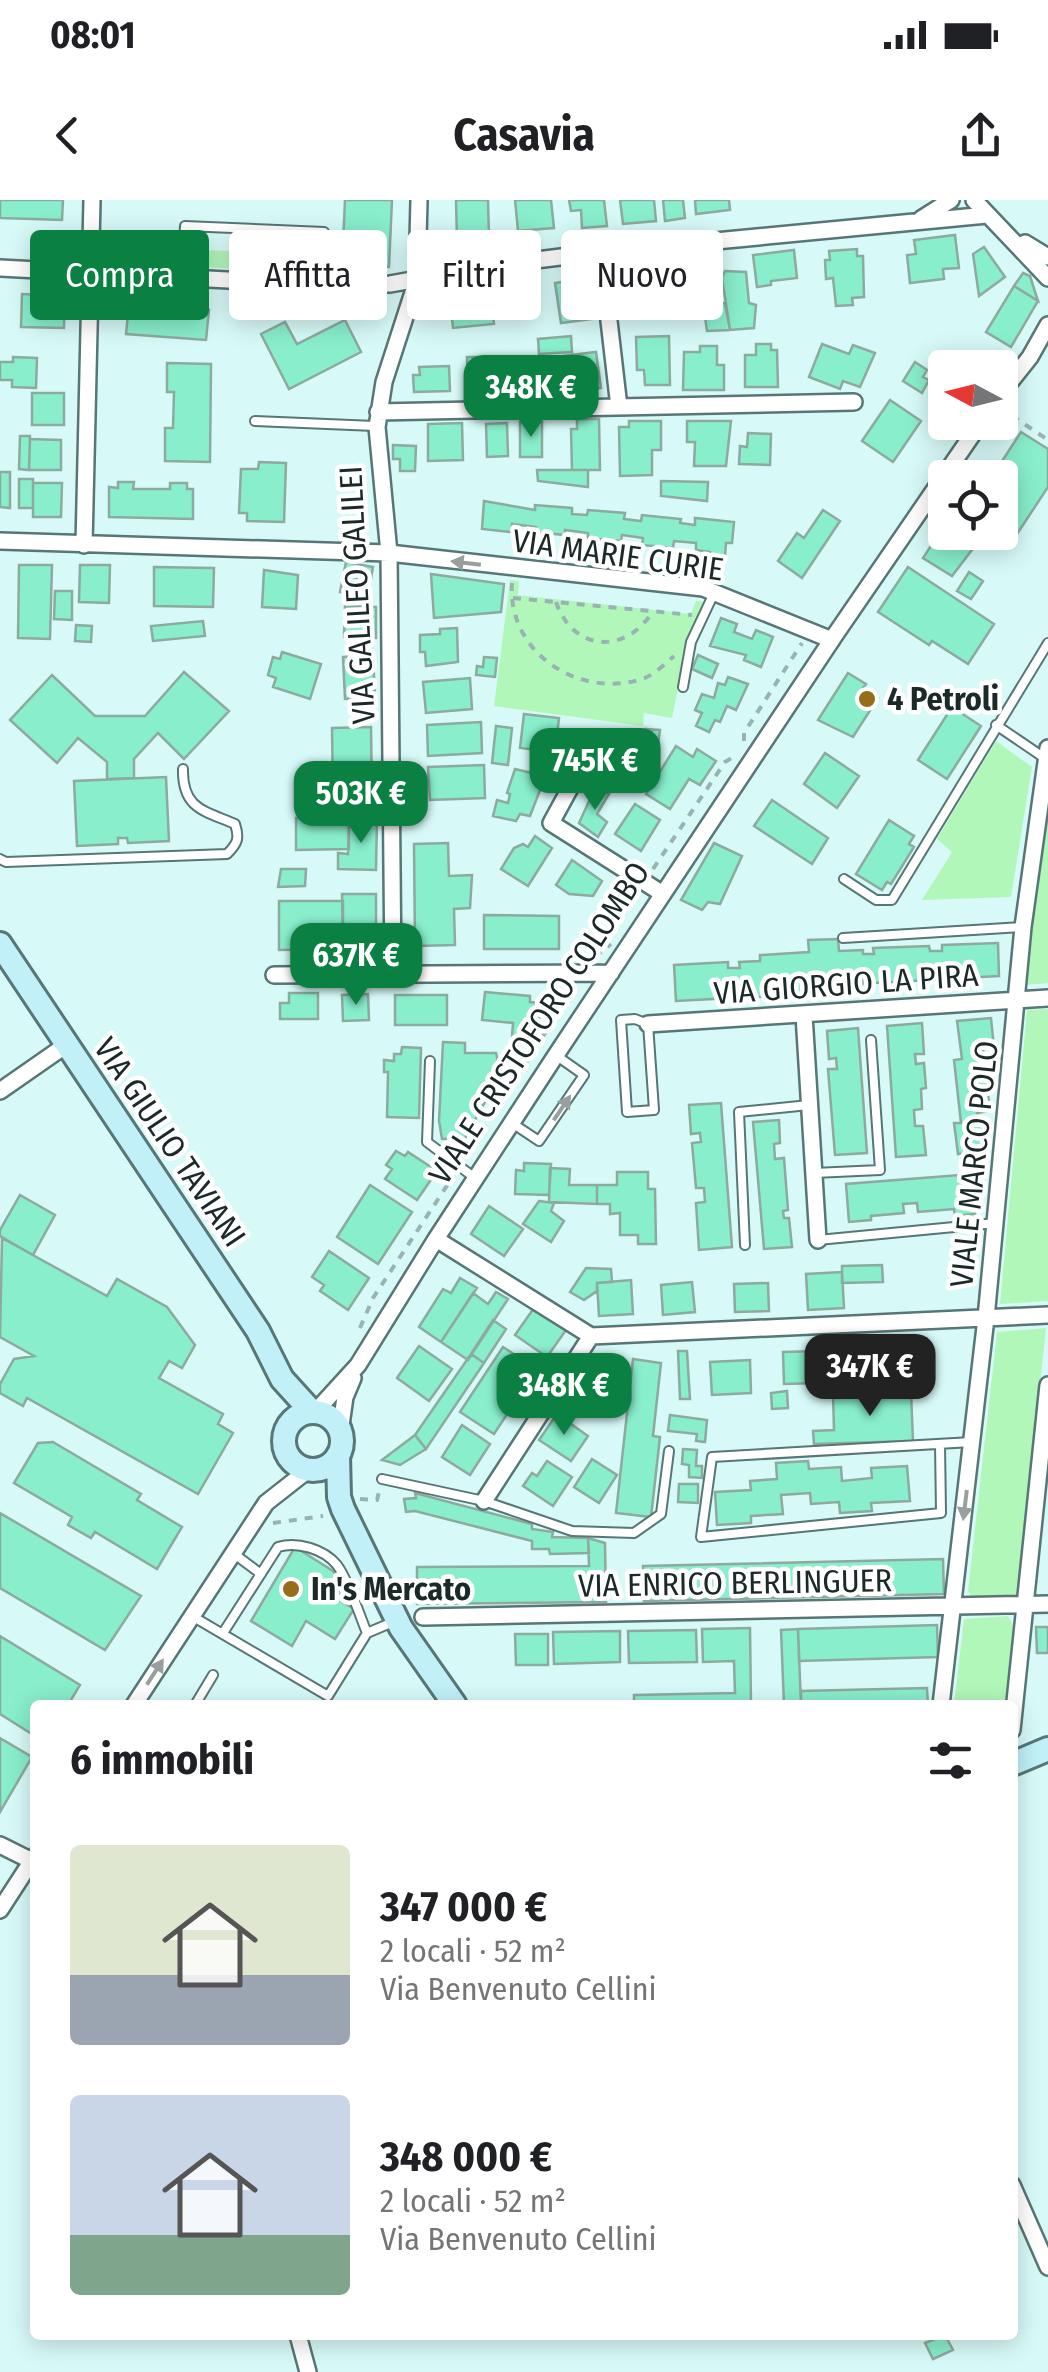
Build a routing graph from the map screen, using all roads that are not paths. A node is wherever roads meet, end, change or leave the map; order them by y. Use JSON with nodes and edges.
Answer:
{"nodes":[{"id":1,"x":92,"y":200,"type":"edge"},
{"id":2,"x":420,"y":200,"type":"edge"},
{"id":3,"x":952,"y":200,"type":"edge"},
{"id":4,"x":974,"y":200,"type":"edge"},
{"id":5,"x":988,"y":215,"type":"junction"},
{"id":6,"x":920,"y":220,"type":"junction"},
{"id":7,"x":91,"y":230,"type":"edge"},
{"id":8,"x":185,"y":230,"type":"edge"},
{"id":9,"x":278,"y":230,"type":"edge"},
{"id":10,"x":419,"y":230,"type":"edge"},
{"id":11,"x":1005,"y":230,"type":"junction"},
{"id":12,"x":723,"y":240,"type":"edge"},
{"id":13,"x":1044,"y":252,"type":"edge"},
{"id":14,"x":0,"y":268,"type":"edge"},
{"id":15,"x":30,"y":269,"type":"edge"},
{"id":16,"x":1048,"y":278,"type":"edge"},
{"id":17,"x":407,"y":311,"type":"edge"},
{"id":18,"x":89,"y":320,"type":"edge"},
{"id":19,"x":609,"y":320,"type":"edge"},
{"id":20,"x":1048,"y":325,"type":"edge"},
{"id":21,"x":1048,"y":342,"type":"edge"},
{"id":22,"x":1048,"y":353,"type":"edge"},
{"id":23,"x":1030,"y":357,"type":"junction"},
{"id":24,"x":1018,"y":372,"type":"edge"},
{"id":25,"x":854,"y":402,"type":"dead end"},
{"id":26,"x":619,"y":407,"type":"junction"},
{"id":27,"x":377,"y":419,"type":"junction"},
{"id":28,"x":255,"y":421,"type":"dead end"},
{"id":29,"x":969,"y":440,"type":"edge"},
{"id":30,"x":0,"y":541,"type":"edge"},
{"id":31,"x":84,"y":546,"type":"junction"},
{"id":32,"x":389,"y":553,"type":"junction"},
{"id":33,"x":715,"y":590,"type":"junction"},
{"id":34,"x":832,"y":640,"type":"junction"},
{"id":35,"x":1048,"y":642,"type":"edge"},
{"id":36,"x":683,"y":687,"type":"dead end"},
{"id":37,"x":996,"y":726,"type":"junction"},
{"id":38,"x":1047,"y":756,"type":"edge"},
{"id":39,"x":182,"y":770,"type":"dead end"},
{"id":40,"x":574,"y":778,"type":"dead end"},
{"id":41,"x":0,"y":859,"type":"edge"},
{"id":42,"x":844,"y":879,"type":"dead end"},
{"id":43,"x":663,"y":894,"type":"junction"},
{"id":44,"x":1023,"y":927,"type":"junction"},
{"id":45,"x":843,"y":938,"type":"dead end"},
{"id":46,"x":0,"y":944,"type":"edge"},
{"id":47,"x":610,"y":973,"type":"junction"},
{"id":48,"x":274,"y":974,"type":"dead end"},
{"id":49,"x":392,"y":974,"type":"junction"},
{"id":50,"x":1048,"y":998,"type":"edge"},
{"id":51,"x":1017,"y":1000,"type":"junction"},
{"id":52,"x":804,"y":1015,"type":"junction"},
{"id":53,"x":648,"y":1024,"type":"junction"},
{"id":54,"x":871,"y":1040,"type":"dead end"},
{"id":55,"x":66,"y":1045,"type":"junction"},
{"id":56,"x":556,"y":1056,"type":"junction"},
{"id":57,"x":430,"y":1061,"type":"dead end"},
{"id":58,"x":0,"y":1092,"type":"edge"},
{"id":59,"x":810,"y":1105,"type":"junction"},
{"id":60,"x":512,"y":1123,"type":"junction"},
{"id":61,"x":814,"y":1173,"type":"junction"},
{"id":62,"x":475,"y":1178,"type":"junction"},
{"id":63,"x":996,"y":1224,"type":"junction"},
{"id":64,"x":436,"y":1238,"type":"junction"},
{"id":65,"x":818,"y":1240,"type":"joint"},
{"id":66,"x":746,"y":1245,"type":"dead end"},
{"id":67,"x":1048,"y":1315,"type":"edge"},
{"id":68,"x":986,"y":1318,"type":"junction"},
{"id":69,"x":591,"y":1336,"type":"junction"},
{"id":70,"x":358,"y":1365,"type":"junction"},
{"id":71,"x":282,"y":1379,"type":"junction"},
{"id":72,"x":1048,"y":1385,"type":"edge"},
{"id":73,"x":314,"y":1412,"type":"junction"},
{"id":74,"x":284,"y":1435,"type":"junction"},
{"id":75,"x":972,"y":1442,"type":"junction"},
{"id":76,"x":339,"y":1444,"type":"junction"},
{"id":77,"x":940,"y":1444,"type":"junction"},
{"id":78,"x":669,"y":1450,"type":"dead end"},
{"id":79,"x":310,"y":1470,"type":"junction"},
{"id":80,"x":382,"y":1479,"type":"road end"},
{"id":81,"x":484,"y":1501,"type":"junction"},
{"id":82,"x":341,"y":1505,"type":"junction"},
{"id":83,"x":233,"y":1553,"type":"junction"},
{"id":84,"x":260,"y":1574,"type":"junction"},
{"id":85,"x":1026,"y":1604,"type":"junction"},
{"id":86,"x":1048,"y":1604,"type":"edge"},
{"id":87,"x":953,"y":1607,"type":"junction"},
{"id":88,"x":192,"y":1616,"type":"junction"},
{"id":89,"x":423,"y":1617,"type":"dead end"},
{"id":90,"x":397,"y":1620,"type":"junction"},
{"id":91,"x":222,"y":1633,"type":"junction"},
{"id":92,"x":367,"y":1633,"type":"junction"},
{"id":93,"x":213,"y":1676,"type":"dead end"},
{"id":94,"x":139,"y":1700,"type":"edge"},
{"id":95,"x":198,"y":1700,"type":"edge"},
{"id":96,"x":452,"y":1700,"type":"edge"},
{"id":97,"x":943,"y":1700,"type":"edge"},
{"id":98,"x":1015,"y":1700,"type":"edge"},
{"id":99,"x":1048,"y":1749,"type":"edge"},
{"id":100,"x":1018,"y":1762,"type":"edge"},
{"id":101,"x":0,"y":1845,"type":"edge"},
{"id":102,"x":30,"y":1858,"type":"edge"},
{"id":103,"x":30,"y":1864,"type":"edge"},
{"id":104,"x":0,"y":1910,"type":"edge"},
{"id":105,"x":1018,"y":2199,"type":"edge"},
{"id":106,"x":1048,"y":2267,"type":"edge"},
{"id":107,"x":299,"y":2340,"type":"edge"},
{"id":108,"x":308,"y":2372,"type":"edge"}],
"edges":[{"from":1,"to":7,"type":"street"},
{"from":2,"to":10,"type":"street","name":"VIA GALILEO GALILEI"},
{"from":3,"to":6,"type":"street"},
{"from":4,"to":5,"type":"street"},
{"from":5,"to":6,"type":"street"},
{"from":5,"to":11,"type":"street"},
{"from":6,"to":12,"type":"street"},
{"from":8,"to":9,"type":"lane"},
{"from":11,"to":13,"type":"street"},
{"from":11,"to":16,"type":"street"},
{"from":14,"to":15,"type":"street"},
{"from":17,"to":27,"type":"street","name":"VIA GALILEO GALILEI"},
{"from":18,"to":31,"type":"street"},
{"from":19,"to":26,"type":"street"},
{"from":20,"to":23,"type":"street"},
{"from":21,"to":23,"type":"street"},
{"from":22,"to":23,"type":"street"},
{"from":23,"to":24,"type":"street"},
{"from":25,"to":26,"type":"street"},
{"from":26,"to":27,"type":"street"},
{"from":27,"to":28,"type":"lane"},
{"from":27,"to":32,"type":"street","name":"VIA GALILEO GALILEI"},
{"from":29,"to":34,"type":"street","name":"VIALE CRISTOFORO COLOMBO"},
{"from":30,"to":31,"type":"street","name":"VIA MARIE CURIE"},
{"from":31,"to":32,"type":"street","name":"VIA MARIE CURIE"},
{"from":33,"to":32,"type":"street","name":"VIA MARIE CURIE","one_way":true},
{"from":32,"to":49,"type":"street","name":"VIA GALILEO GALILEI"},
{"from":33,"to":34,"type":"street","name":"VIA MARIE CURIE"},
{"from":33,"to":36,"type":"lane"},
{"from":34,"to":43,"type":"street","name":"VIALE CRISTOFORO COLOMBO"},
{"from":35,"to":37,"type":"lane"},
{"from":37,"to":38,"type":"lane"},
{"from":37,"to":42,"type":"lane"},
{"from":38,"to":44,"type":"street","name":"VIALE MARCO POLO"},
{"from":39,"to":41,"type":"lane"},
{"from":40,"to":43,"type":"street"},
{"from":43,"to":47,"type":"street","name":"VIALE CRISTOFORO COLOMBO"},
{"from":44,"to":45,"type":"lane"},
{"from":44,"to":51,"type":"street","name":"VIALE MARCO POLO"},
{"from":46,"to":55,"type":"main road","name":"VIA GIULIO TAVIANI"},
{"from":47,"to":49,"type":"street"},
{"from":47,"to":56,"type":"street","name":"VIALE CRISTOFORO COLOMBO"},
{"from":48,"to":49,"type":"street"},
{"from":50,"to":51,"type":"street","name":"VIA GIORGIO LA PIRA"},
{"from":51,"to":52,"type":"street","name":"VIA GIORGIO LA PIRA"},
{"from":51,"to":63,"type":"street","name":"VIALE MARCO POLO"},
{"from":52,"to":53,"type":"street","name":"VIA GIORGIO LA PIRA"},
{"from":52,"to":59,"type":"street"},
{"from":53,"to":53,"type":"lane"},
{"from":54,"to":61,"type":"lane"},
{"from":55,"to":58,"type":"street"},
{"from":55,"to":71,"type":"main road","name":"VIA GIULIO TAVIANI"},
{"from":56,"to":60,"type":"street","name":"VIALE CRISTOFORO COLOMBO"},
{"from":60,"to":56,"type":"lane","one_way":true},
{"from":57,"to":62,"type":"lane"},
{"from":59,"to":61,"type":"street"},
{"from":59,"to":66,"type":"lane"},
{"from":60,"to":62,"type":"street","name":"VIALE CRISTOFORO COLOMBO"},
{"from":61,"to":65,"type":"street"},
{"from":62,"to":64,"type":"street","name":"VIALE CRISTOFORO COLOMBO"},
{"from":63,"to":65,"type":"lane"},
{"from":63,"to":68,"type":"street","name":"VIALE MARCO POLO"},
{"from":64,"to":69,"type":"street"},
{"from":64,"to":70,"type":"street","name":"VIALE CRISTOFORO COLOMBO"},
{"from":67,"to":68,"type":"street"},
{"from":68,"to":69,"type":"street"},
{"from":68,"to":75,"type":"street","name":"VIALE MARCO POLO"},
{"from":69,"to":81,"type":"street"},
{"from":70,"to":73,"type":"street","name":"VIALE CRISTOFORO COLOMBO"},
{"from":70,"to":76,"type":"street","name":"VIALE CRISTOFORO COLOMBO"},
{"from":71,"to":73,"type":"main road","name":"VIA GIULIO TAVIANI"},
{"from":71,"to":74,"type":"main road","name":"VIA GIULIO TAVIANI"},
{"from":72,"to":85,"type":"street"},
{"from":73,"to":74,"type":"main road","name":"VIALE CRISTOFORO COLOMBO"},
{"from":73,"to":76,"type":"main road"},
{"from":74,"to":79,"type":"main road"},
{"from":75,"to":77,"type":"lane"},
{"from":75,"to":87,"type":"street","name":"VIALE MARCO POLO","one_way":true},
{"from":76,"to":79,"type":"main road"},
{"from":76,"to":82,"type":"main road"},
{"from":77,"to":77,"type":"lane"},
{"from":78,"to":81,"type":"lane"},
{"from":79,"to":82,"type":"main road"},
{"from":79,"to":83,"type":"street"},
{"from":80,"to":81,"type":"lane"},
{"from":82,"to":90,"type":"main road"},
{"from":83,"to":84,"type":"lane"},
{"from":83,"to":88,"type":"street"},
{"from":84,"to":91,"type":"lane"},
{"from":84,"to":92,"type":"lane"},
{"from":85,"to":86,"type":"street","name":"VIA ENRICO BERLINGUER"},
{"from":85,"to":87,"type":"street","name":"VIA ENRICO BERLINGUER"},
{"from":85,"to":98,"type":"street"},
{"from":87,"to":89,"type":"street","name":"VIA ENRICO BERLINGUER"},
{"from":87,"to":97,"type":"street","name":"VIALE MARCO POLO"},
{"from":88,"to":91,"type":"lane"},
{"from":94,"to":88,"type":"street","one_way":true},
{"from":90,"to":92,"type":"lane"},
{"from":90,"to":96,"type":"main road"},
{"from":91,"to":92,"type":"lane"},
{"from":93,"to":95,"type":"lane"},
{"from":99,"to":100,"type":"main road"},
{"from":101,"to":102,"type":"street"},
{"from":103,"to":104,"type":"street"},
{"from":105,"to":106,"type":"street"},
{"from":107,"to":108,"type":"street"}]}
